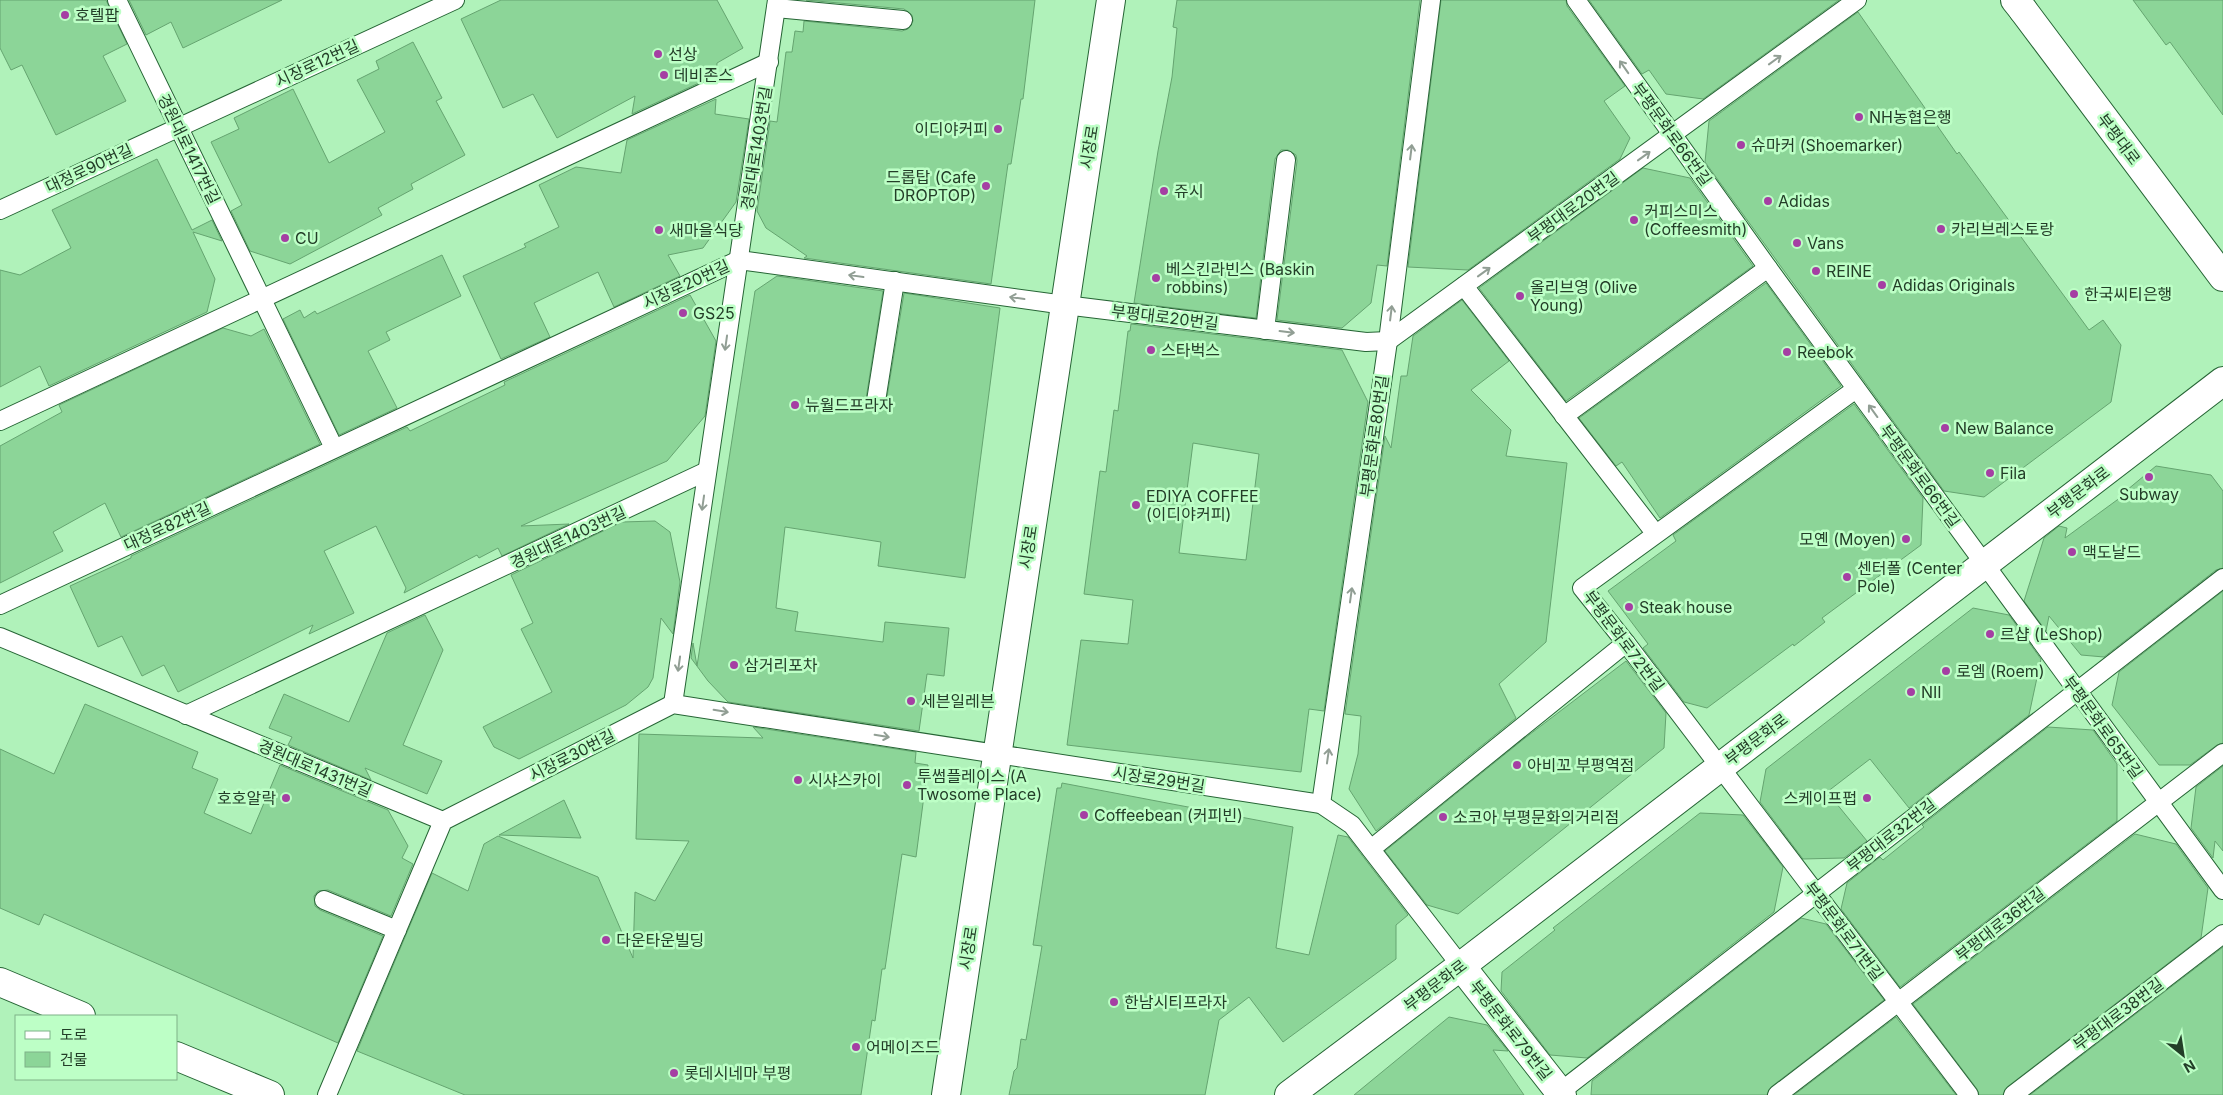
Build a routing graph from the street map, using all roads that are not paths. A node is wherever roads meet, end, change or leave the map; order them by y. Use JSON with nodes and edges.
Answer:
{"nodes":[{"id":1,"x":117,"y":0,"type":"edge"},
{"id":2,"x":455,"y":0,"type":"edge"},
{"id":3,"x":1111,"y":0,"type":"edge"},
{"id":4,"x":1430,"y":0,"type":"edge"},
{"id":5,"x":1576,"y":0,"type":"edge"},
{"id":6,"x":1857,"y":0,"type":"edge"},
{"id":7,"x":776,"y":4,"type":"edge"},
{"id":8,"x":2019,"y":5,"type":"edge"},
{"id":9,"x":903,"y":20,"type":"dead end"},
{"id":10,"x":768,"y":62,"type":"junction"},
{"id":11,"x":178,"y":127,"type":"junction"},
{"id":12,"x":1672,"y":135,"type":"junction"},
{"id":13,"x":1286,"y":160,"type":"dead end"},
{"id":14,"x":0,"y":210,"type":"edge"},
{"id":15,"x":739,"y":260,"type":"junction"},
{"id":16,"x":1768,"y":268,"type":"junction"},
{"id":17,"x":2223,"y":277,"type":"edge"},
{"id":18,"x":895,"y":281,"type":"junction"},
{"id":19,"x":1464,"y":286,"type":"junction"},
{"id":20,"x":261,"y":298,"type":"junction"},
{"id":21,"x":1065,"y":305,"type":"junction"},
{"id":22,"x":1265,"y":330,"type":"junction"},
{"id":23,"x":1388,"y":341,"type":"junction"},
{"id":24,"x":2223,"y":381,"type":"edge"},
{"id":25,"x":1856,"y":389,"type":"junction"},
{"id":26,"x":876,"y":401,"type":"dead end"},
{"id":27,"x":1564,"y":416,"type":"junction"},
{"id":28,"x":0,"y":421,"type":"edge"},
{"id":29,"x":334,"y":448,"type":"junction"},
{"id":30,"x":707,"y":471,"type":"junction"},
{"id":31,"x":1655,"y":533,"type":"junction"},
{"id":32,"x":1984,"y":564,"type":"junction"},
{"id":33,"x":2223,"y":578,"type":"edge"},
{"id":34,"x":0,"y":604,"type":"edge"},
{"id":35,"x":0,"y":638,"type":"edge"},
{"id":36,"x":1626,"y":642,"type":"junction"},
{"id":37,"x":2077,"y":691,"type":"junction"},
{"id":38,"x":673,"y":704,"type":"junction"},
{"id":39,"x":186,"y":715,"type":"junction"},
{"id":40,"x":2223,"y":753,"type":"edge"},
{"id":41,"x":997,"y":754,"type":"junction"},
{"id":42,"x":1719,"y":767,"type":"junction"},
{"id":43,"x":2159,"y":802,"type":"junction"},
{"id":44,"x":1321,"y":804,"type":"junction"},
{"id":45,"x":443,"y":821,"type":"junction"},
{"id":46,"x":1371,"y":849,"type":"junction"},
{"id":47,"x":2223,"y":890,"type":"edge"},
{"id":48,"x":1816,"y":894,"type":"junction"},
{"id":49,"x":324,"y":900,"type":"dead end"},
{"id":50,"x":397,"y":930,"type":"junction"},
{"id":51,"x":2223,"y":934,"type":"edge"},
{"id":52,"x":1461,"y":966,"type":"junction"},
{"id":53,"x":0,"y":982,"type":"edge"},
{"id":54,"x":1899,"y":1002,"type":"junction"},
{"id":55,"x":79,"y":1015,"type":"edge"},
{"id":56,"x":178,"y":1057,"type":"edge"},
{"id":57,"x":1561,"y":1094,"type":"edge"},
{"id":58,"x":270,"y":1095,"type":"edge"},
{"id":59,"x":327,"y":1095,"type":"edge"},
{"id":60,"x":946,"y":1095,"type":"edge"},
{"id":61,"x":1289,"y":1095,"type":"edge"},
{"id":62,"x":1778,"y":1095,"type":"edge"},
{"id":63,"x":1969,"y":1095,"type":"edge"},
{"id":64,"x":2013,"y":1095,"type":"edge"}],
"edges":[{"from":1,"to":11,"type":"lane","name":"경원대로1417번길"},
{"from":2,"to":11,"type":"lane","name":"시장로12번길"},
{"from":3,"to":21,"type":"street","name":"시장로"},
{"from":23,"to":4,"type":"lane","name":"부평문화로80번길","one_way":true},
{"from":12,"to":5,"type":"lane","name":"부평문화로66번길","one_way":true},
{"from":12,"to":6,"type":"lane","name":"부평대로20번길","one_way":true},
{"from":7,"to":9,"type":"lane"},
{"from":7,"to":10,"type":"lane","name":"경원대로1403번길"},
{"from":8,"to":17,"type":"street","name":"부평대로"},
{"from":10,"to":15,"type":"lane","name":"경원대로1403번길"},
{"from":10,"to":20,"type":"lane","name":"경원대로1403번길"},
{"from":11,"to":14,"type":"lane","name":"대정로90번길"},
{"from":11,"to":20,"type":"lane","name":"경원대로1417번길"},
{"from":12,"to":16,"type":"lane","name":"부평문화로66번길"},
{"from":19,"to":12,"type":"lane","name":"부평대로20번길","one_way":true},
{"from":13,"to":22,"type":"lane"},
{"from":18,"to":15,"type":"lane","name":"시장로20번길","one_way":true},
{"from":15,"to":29,"type":"lane","name":"시장로20번길"},
{"from":15,"to":30,"type":"lane","name":"경원대로1403번길","one_way":true},
{"from":16,"to":25,"type":"lane","name":"부평문화로66번길"},
{"from":16,"to":27,"type":"lane"},
{"from":21,"to":18,"type":"lane","name":"시장로20번길","one_way":true},
{"from":18,"to":26,"type":"lane"},
{"from":19,"to":23,"type":"lane","name":"부평대로20번길"},
{"from":19,"to":27,"type":"lane"},
{"from":20,"to":28,"type":"lane"},
{"from":20,"to":29,"type":"lane","name":"경원대로1417번길"},
{"from":21,"to":22,"type":"lane","name":"부평대로20번길"},
{"from":21,"to":41,"type":"street","name":"시장로"},
{"from":22,"to":23,"type":"lane","name":"부평대로20번길","one_way":true},
{"from":44,"to":23,"type":"lane","name":"부평문화로80번길","one_way":true},
{"from":24,"to":32,"type":"street","name":"부평문화로"},
{"from":25,"to":31,"type":"lane","name":"부평문화로72번길"},
{"from":32,"to":25,"type":"lane","name":"부평문화로66번길","one_way":true},
{"from":27,"to":31,"type":"lane"},
{"from":29,"to":34,"type":"lane","name":"대정로82번길"},
{"from":30,"to":38,"type":"lane","name":"경원대로1403번길","one_way":true},
{"from":30,"to":39,"type":"lane","name":"경원대로1403번길"},
{"from":31,"to":36,"type":"lane","name":"부평문화로72번길"},
{"from":32,"to":37,"type":"lane","name":"부평문화로65번길"},
{"from":32,"to":42,"type":"street","name":"부평문화로"},
{"from":33,"to":37,"type":"lane","name":"부평대로32번길"},
{"from":35,"to":39,"type":"lane","name":"경원대로1431번길"},
{"from":36,"to":42,"type":"lane","name":"부평문화로72번길"},
{"from":36,"to":46,"type":"lane"},
{"from":37,"to":43,"type":"lane","name":"부평문화로65번길"},
{"from":37,"to":48,"type":"lane","name":"부평대로32번길"},
{"from":38,"to":41,"type":"lane","one_way":true},
{"from":38,"to":45,"type":"lane","name":"시장로30번길"},
{"from":39,"to":45,"type":"lane","name":"경원대로1431번길"},
{"from":40,"to":43,"type":"lane","name":"부평대로36번길"},
{"from":41,"to":44,"type":"lane","name":"시장로29번길"},
{"from":41,"to":60,"type":"street","name":"시장로"},
{"from":42,"to":48,"type":"lane","name":"부평문화로71번길"},
{"from":42,"to":52,"type":"street","name":"부평문화로"},
{"from":43,"to":47,"type":"lane","name":"부평문화로65번길"},
{"from":43,"to":54,"type":"lane","name":"부평대로36번길"},
{"from":44,"to":46,"type":"lane"},
{"from":45,"to":50,"type":"lane"},
{"from":46,"to":52,"type":"lane"},
{"from":48,"to":54,"type":"lane","name":"부평문화로71번길"},
{"from":48,"to":57,"type":"lane","name":"부평대로32번길"},
{"from":49,"to":50,"type":"lane"},
{"from":50,"to":59,"type":"lane"},
{"from":51,"to":64,"type":"lane","name":"부평대로38번길"},
{"from":52,"to":57,"type":"street","name":"부평문화로79번길"},
{"from":52,"to":61,"type":"street","name":"부평문화로"},
{"from":53,"to":55,"type":"street"},
{"from":54,"to":62,"type":"lane","name":"부평대로36번길"},
{"from":54,"to":63,"type":"lane","name":"부평문화로71번길"},
{"from":56,"to":58,"type":"street"}]}
